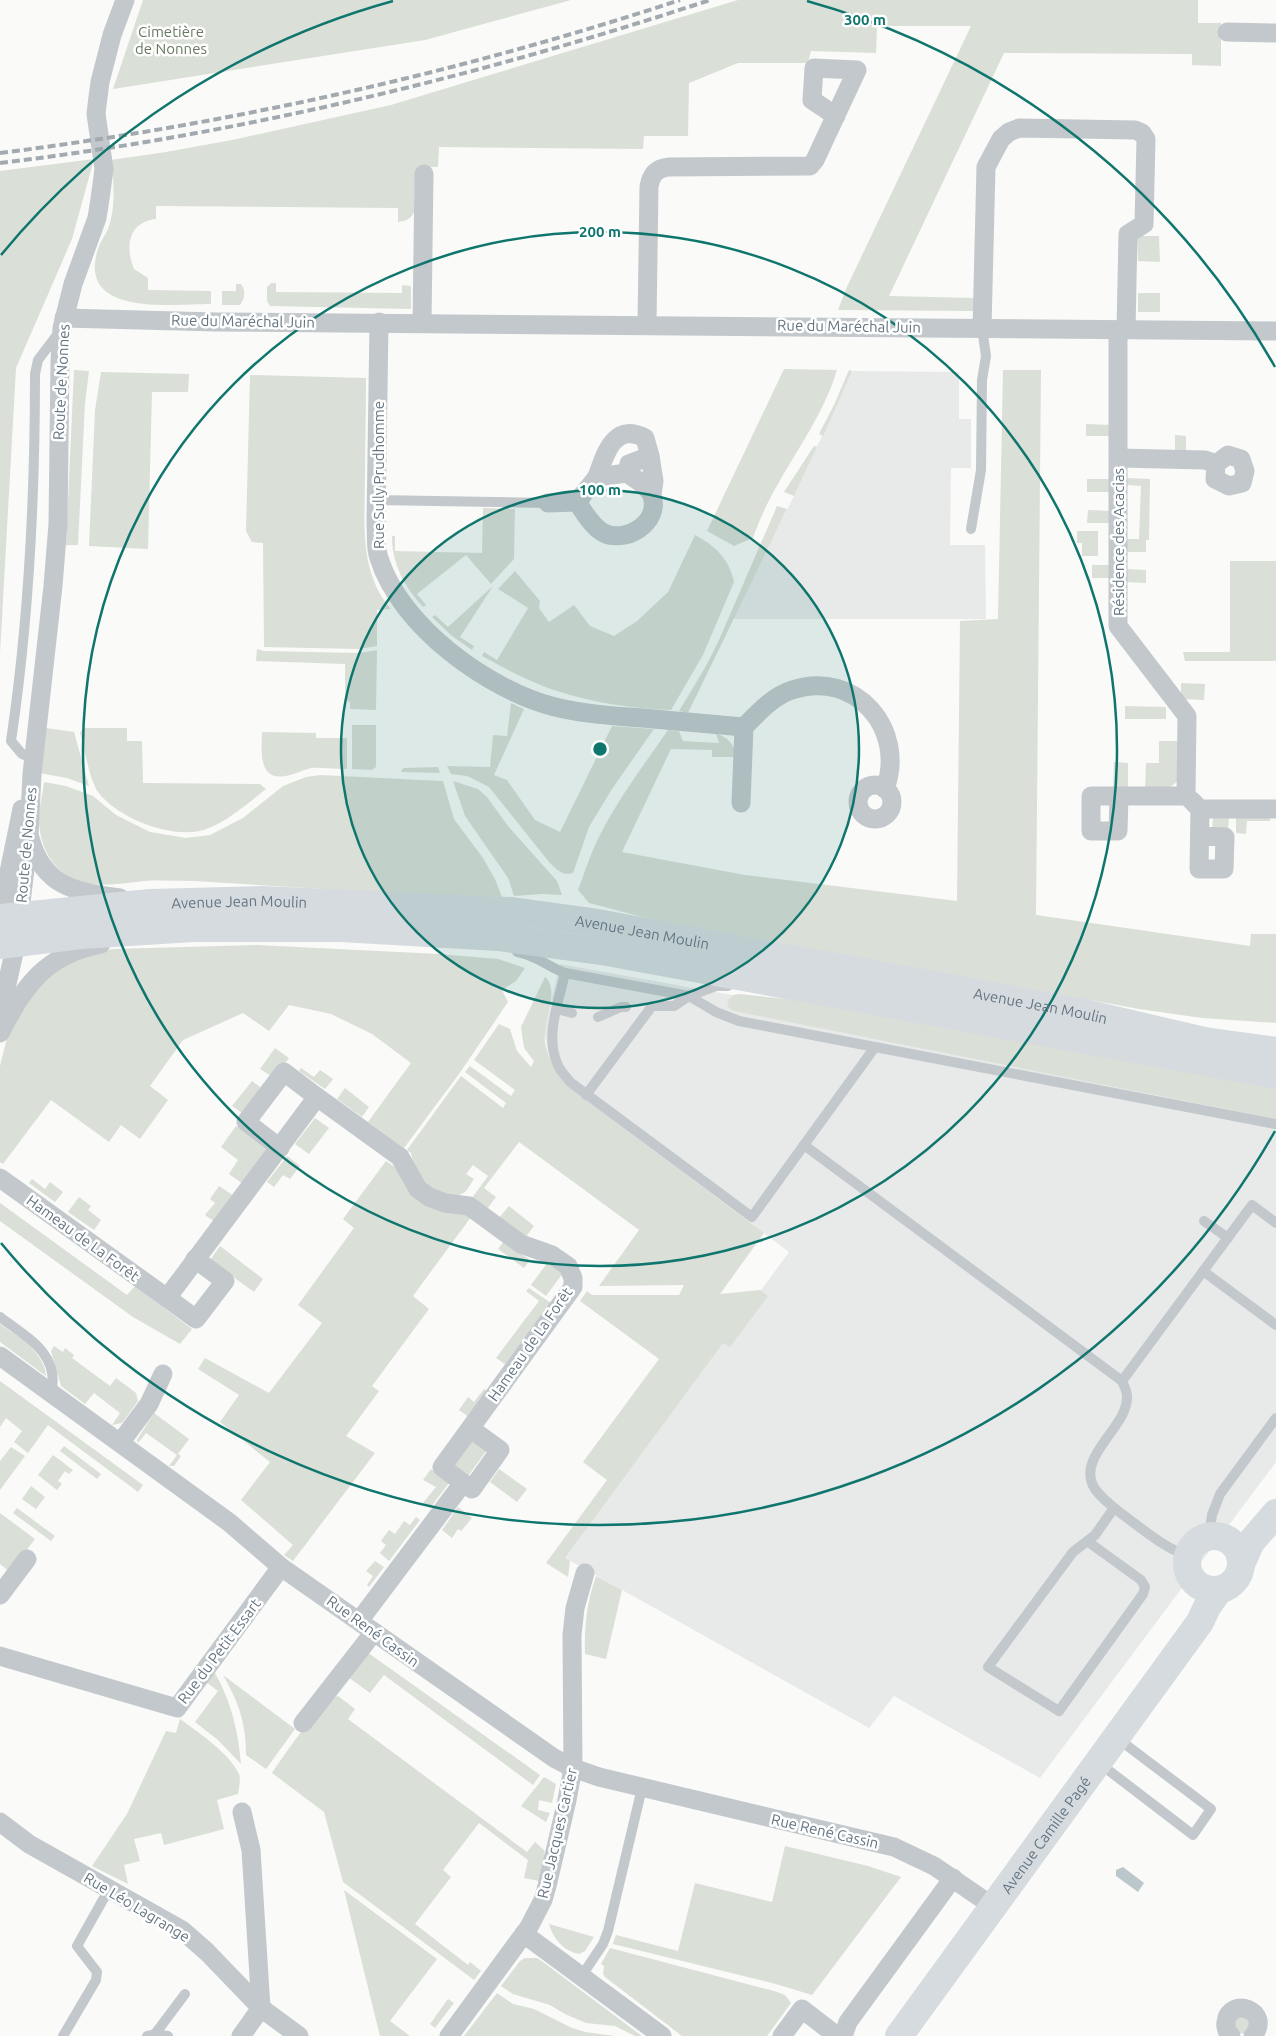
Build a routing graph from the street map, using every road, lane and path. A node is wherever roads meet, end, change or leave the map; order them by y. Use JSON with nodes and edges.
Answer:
{"nodes":[{"id":1,"x":125,"y":0,"type":"edge"},
{"id":2,"x":1227,"y":32,"type":"dead end"},
{"id":3,"x":1276,"y":33,"type":"edge"},
{"id":4,"x":836,"y":116,"type":"dead end"},
{"id":5,"x":424,"y":174,"type":"dead end"},
{"id":6,"x":379,"y":322,"type":"junction"},
{"id":7,"x":422,"y":322,"type":"junction"},
{"id":8,"x":63,"y":323,"type":"junction"},
{"id":9,"x":647,"y":324,"type":"junction"},
{"id":10,"x":982,"y":328,"type":"junction"},
{"id":11,"x":1122,"y":330,"type":"junction"},
{"id":12,"x":1276,"y":331,"type":"edge"},
{"id":13,"x":609,"y":447,"type":"junction"},
{"id":14,"x":650,"y":456,"type":"junction"},
{"id":15,"x":1119,"y":458,"type":"junction"},
{"id":16,"x":1216,"y":464,"type":"dead end"},
{"id":17,"x":628,"y":469,"type":"junction"},
{"id":18,"x":597,"y":477,"type":"junction"},
{"id":19,"x":652,"y":495,"type":"junction"},
{"id":20,"x":376,"y":500,"type":"junction"},
{"id":21,"x":577,"y":502,"type":"junction"},
{"id":22,"x":548,"y":503,"type":"joint"},
{"id":23,"x":971,"y":529,"type":"dead end"},
{"id":24,"x":744,"y":727,"type":"junction"},
{"id":25,"x":32,"y":767,"type":"junction"},
{"id":26,"x":885,"y":789,"type":"dead end"},
{"id":27,"x":1119,"y":796,"type":"dead end"},
{"id":28,"x":1186,"y":796,"type":"junction"},
{"id":29,"x":741,"y":803,"type":"dead end"},
{"id":30,"x":1200,"y":809,"type":"junction"},
{"id":31,"x":1276,"y":810,"type":"edge"},
{"id":32,"x":20,"y":814,"type":"junction"},
{"id":33,"x":29,"y":835,"type":"junction"},
{"id":34,"x":1200,"y":836,"type":"dead end"},
{"id":35,"x":0,"y":856,"type":"edge"},
{"id":36,"x":150,"y":902,"type":"junction"},
{"id":37,"x":6,"y":916,"type":"edge"},
{"id":38,"x":193,"y":928,"type":"junction"},
{"id":39,"x":341,"y":928,"type":"junction"},
{"id":40,"x":392,"y":942,"type":"dead end"},
{"id":41,"x":8,"y":945,"type":"edge"},
{"id":42,"x":506,"y":952,"type":"dead end"},
{"id":43,"x":565,"y":973,"type":"junction"},
{"id":44,"x":822,"y":992,"type":"junction"},
{"id":45,"x":689,"y":996,"type":"junction"},
{"id":46,"x":652,"y":1006,"type":"junction"},
{"id":47,"x":626,"y":1007,"type":"dead end"},
{"id":48,"x":640,"y":1007,"type":"dead end"},
{"id":49,"x":557,"y":1009,"type":"junction"},
{"id":50,"x":572,"y":1012,"type":"dead end"},
{"id":51,"x":1080,"y":1012,"type":"junction"},
{"id":52,"x":0,"y":1015,"type":"edge"},
{"id":53,"x":598,"y":1017,"type":"dead end"},
{"id":54,"x":0,"y":1033,"type":"edge"},
{"id":55,"x":1276,"y":1033,"type":"edge"},
{"id":56,"x":875,"y":1047,"type":"junction"},
{"id":57,"x":1276,"y":1051,"type":"edge"},
{"id":58,"x":1276,"y":1075,"type":"edge"},
{"id":59,"x":586,"y":1095,"type":"junction"},
{"id":60,"x":317,"y":1097,"type":"junction"},
{"id":61,"x":1275,"y":1124,"type":"dead end"},
{"id":62,"x":804,"y":1146,"type":"junction"},
{"id":63,"x":280,"y":1148,"type":"junction"},
{"id":64,"x":0,"y":1178,"type":"edge"},
{"id":65,"x":1204,"y":1221,"type":"dead end"},
{"id":66,"x":1276,"y":1223,"type":"edge"},
{"id":67,"x":1228,"y":1238,"type":"junction"},
{"id":68,"x":195,"y":1259,"type":"junction"},
{"id":69,"x":1203,"y":1271,"type":"junction"},
{"id":70,"x":167,"y":1298,"type":"junction"},
{"id":71,"x":0,"y":1317,"type":"edge"},
{"id":72,"x":1276,"y":1326,"type":"edge"},
{"id":73,"x":0,"y":1356,"type":"edge"},
{"id":74,"x":163,"y":1374,"type":"dead end"},
{"id":75,"x":1122,"y":1381,"type":"junction"},
{"id":76,"x":51,"y":1393,"type":"junction"},
{"id":77,"x":1276,"y":1418,"type":"edge"},
{"id":78,"x":470,"y":1429,"type":"junction"},
{"id":79,"x":120,"y":1443,"type":"junction"},
{"id":80,"x":463,"y":1482,"type":"junction"},
{"id":81,"x":1114,"y":1508,"type":"junction"},
{"id":82,"x":1276,"y":1513,"type":"edge"},
{"id":83,"x":1216,"y":1536,"type":"junction"},
{"id":84,"x":1087,"y":1541,"type":"junction"},
{"id":85,"x":1187,"y":1556,"type":"junction"},
{"id":86,"x":27,"y":1559,"type":"dead end"},
{"id":87,"x":1242,"y":1562,"type":"junction"},
{"id":88,"x":282,"y":1567,"type":"junction"},
{"id":89,"x":586,"y":1573,"type":"dead end"},
{"id":90,"x":1207,"y":1586,"type":"junction"},
{"id":91,"x":0,"y":1595,"type":"edge"},
{"id":92,"x":366,"y":1626,"type":"junction"},
{"id":93,"x":0,"y":1656,"type":"edge"},
{"id":94,"x":303,"y":1722,"type":"dead end"},
{"id":95,"x":1117,"y":1738,"type":"junction"},
{"id":96,"x":1099,"y":1763,"type":"junction"},
{"id":97,"x":573,"y":1768,"type":"junction"},
{"id":98,"x":642,"y":1788,"type":"junction"},
{"id":99,"x":242,"y":1812,"type":"dead end"},
{"id":100,"x":0,"y":1822,"type":"edge"},
{"id":101,"x":952,"y":1878,"type":"junction"},
{"id":102,"x":109,"y":1889,"type":"junction"},
{"id":103,"x":994,"y":1908,"type":"junction"},
{"id":104,"x":524,"y":1934,"type":"junction"},
{"id":105,"x":581,"y":1976,"type":"junction"},
{"id":106,"x":185,"y":1994,"type":"dead end"},
{"id":107,"x":261,"y":2008,"type":"junction"},
{"id":108,"x":1260,"y":2034,"type":"edge"},
{"id":109,"x":151,"y":2035,"type":"edge"},
{"id":110,"x":63,"y":2036,"type":"edge"},
{"id":111,"x":168,"y":2036,"type":"edge"},
{"id":112,"x":241,"y":2036,"type":"edge"},
{"id":113,"x":299,"y":2036,"type":"edge"},
{"id":114,"x":449,"y":2036,"type":"edge"},
{"id":115,"x":662,"y":2036,"type":"edge"},
{"id":116,"x":782,"y":2036,"type":"edge"},
{"id":117,"x":837,"y":2036,"type":"edge"},
{"id":118,"x":843,"y":2036,"type":"edge"},
{"id":119,"x":899,"y":2036,"type":"edge"},
{"id":120,"x":1231,"y":2036,"type":"edge"}],
"edges":[{"from":1,"to":8,"type":"street","name":"Route de Nonnes"},
{"from":2,"to":3,"type":"street"},
{"from":4,"to":9,"type":"street"},
{"from":5,"to":7,"type":"street"},
{"from":6,"to":7,"type":"street","name":"Rue du Maréchal Juin"},
{"from":6,"to":8,"type":"street","name":"Rue du Maréchal Juin"},
{"from":6,"to":20,"type":"street","name":"Rue Sully Prudhomme"},
{"from":7,"to":9,"type":"street","name":"Rue du Maréchal Juin"},
{"from":8,"to":25,"type":"street","name":"Route de Nonnes"},
{"from":8,"to":25,"type":"lane"},
{"from":9,"to":10,"type":"street","name":"Rue du Maréchal Juin"},
{"from":10,"to":11,"type":"street","name":"Rue du Maréchal Juin"},
{"from":10,"to":11,"type":"street","name":"Résidence des Acacias"},
{"from":10,"to":23,"type":"lane"},
{"from":11,"to":12,"type":"street","name":"Rue du Maréchal Juin"},
{"from":11,"to":15,"type":"street","name":"Résidence des Acacias"},
{"from":13,"to":14,"type":"street"},
{"from":13,"to":17,"type":"street"},
{"from":13,"to":18,"type":"street"},
{"from":14,"to":17,"type":"street"},
{"from":14,"to":19,"type":"street"},
{"from":15,"to":16,"type":"street","name":"Résidence des Acacias"},
{"from":15,"to":28,"type":"street","name":"Résidence des Acacias"},
{"from":17,"to":18,"type":"street"},
{"from":17,"to":19,"type":"street"},
{"from":18,"to":21,"type":"street"},
{"from":19,"to":21,"type":"street"},
{"from":20,"to":22,"type":"lane"},
{"from":20,"to":24,"type":"street","name":"Rue Sully Prudhomme"},
{"from":21,"to":22,"type":"street"},
{"from":24,"to":26,"type":"street"},
{"from":24,"to":29,"type":"street"},
{"from":25,"to":32,"type":"street","name":"Route de Nonnes"},
{"from":25,"to":33,"type":"street","name":"Route de Nonnes"},
{"from":27,"to":28,"type":"street"},
{"from":28,"to":30,"type":"street"},
{"from":30,"to":31,"type":"street"},
{"from":30,"to":34,"type":"street"},
{"from":32,"to":35,"type":"street","name":"Route de Nonnes"},
{"from":32,"to":37,"type":"street","name":"Route de Nonnes"},
{"from":33,"to":36,"type":"street"},
{"from":33,"to":37,"type":"street","name":"Route de Nonnes"},
{"from":36,"to":37,"type":"main road","name":"Avenue Jean Moulin"},
{"from":36,"to":51,"type":"main road","name":"Avenue Jean Moulin"},
{"from":37,"to":41,"type":"street"},
{"from":38,"to":39,"type":"main road","name":"Avenue Jean Moulin"},
{"from":38,"to":41,"type":"main road","name":"Avenue Jean Moulin"},
{"from":38,"to":54,"type":"street"},
{"from":39,"to":40,"type":"lane"},
{"from":39,"to":44,"type":"main road","name":"Avenue Jean Moulin"},
{"from":41,"to":52,"type":"street"},
{"from":42,"to":43,"type":"lane"},
{"from":43,"to":45,"type":"lane"},
{"from":43,"to":49,"type":"lane"},
{"from":44,"to":45,"type":"lane"},
{"from":44,"to":58,"type":"main road","name":"Avenue Jean Moulin"},
{"from":45,"to":46,"type":"lane"},
{"from":45,"to":56,"type":"lane"},
{"from":46,"to":48,"type":"lane"},
{"from":46,"to":59,"type":"lane"},
{"from":47,"to":53,"type":"lane"},
{"from":49,"to":50,"type":"lane"},
{"from":49,"to":59,"type":"lane"},
{"from":51,"to":55,"type":"main road"},
{"from":51,"to":57,"type":"main road","name":"Avenue Jean Moulin"},
{"from":56,"to":61,"type":"lane"},
{"from":56,"to":62,"type":"lane"},
{"from":59,"to":62,"type":"lane"},
{"from":60,"to":63,"type":"street"},
{"from":60,"to":63,"type":"street","name":"Hameau de La Forêt"},
{"from":60,"to":78,"type":"street","name":"Hameau de La Forêt"},
{"from":62,"to":75,"type":"lane"},
{"from":63,"to":68,"type":"street"},
{"from":64,"to":70,"type":"street","name":"Hameau de La Forêt"},
{"from":65,"to":67,"type":"lane"},
{"from":66,"to":67,"type":"lane"},
{"from":67,"to":69,"type":"lane"},
{"from":68,"to":70,"type":"street"},
{"from":68,"to":70,"type":"street","name":"Hameau de La Forêt"},
{"from":69,"to":72,"type":"lane"},
{"from":69,"to":75,"type":"lane"},
{"from":71,"to":76,"type":"lane"},
{"from":73,"to":76,"type":"street","name":"Rue René Cassin"},
{"from":74,"to":79,"type":"street"},
{"from":75,"to":81,"type":"lane"},
{"from":76,"to":79,"type":"street","name":"Rue René Cassin"},
{"from":77,"to":83,"type":"lane"},
{"from":78,"to":80,"type":"street","name":"Hameau de La Forêt"},
{"from":78,"to":80,"type":"street"},
{"from":79,"to":88,"type":"street","name":"Rue René Cassin"},
{"from":80,"to":92,"type":"street"},
{"from":81,"to":84,"type":"lane"},
{"from":81,"to":85,"type":"lane"},
{"from":82,"to":83,"type":"main road"},
{"from":82,"to":87,"type":"main road"},
{"from":83,"to":85,"type":"main road"},
{"from":83,"to":87,"type":"main road"},
{"from":84,"to":84,"type":"lane"},
{"from":85,"to":90,"type":"main road"},
{"from":86,"to":91,"type":"street"},
{"from":87,"to":90,"type":"main road"},
{"from":88,"to":92,"type":"street","name":"Rue René Cassin"},
{"from":88,"to":93,"type":"street","name":"Rue du Petit Essart"},
{"from":89,"to":97,"type":"street","name":"Rue Jacques Cartier"},
{"from":90,"to":95,"type":"main road","name":"Avenue Camille Pagé"},
{"from":92,"to":94,"type":"street"},
{"from":92,"to":97,"type":"street","name":"Rue René Cassin"},
{"from":95,"to":96,"type":"main road","name":"Avenue Camille Pagé"},
{"from":95,"to":96,"type":"lane"},
{"from":96,"to":103,"type":"main road","name":"Avenue Camille Pagé"},
{"from":97,"to":98,"type":"street","name":"Rue René Cassin"},
{"from":97,"to":104,"type":"street","name":"Rue Jacques Cartier"},
{"from":98,"to":101,"type":"street","name":"Rue René Cassin"},
{"from":98,"to":105,"type":"lane"},
{"from":99,"to":107,"type":"street"},
{"from":100,"to":102,"type":"street","name":"Rue Léo Lagrange"},
{"from":101,"to":103,"type":"street","name":"Rue René Cassin"},
{"from":101,"to":118,"type":"street"},
{"from":102,"to":107,"type":"street","name":"Rue Léo Lagrange"},
{"from":102,"to":110,"type":"lane"},
{"from":103,"to":119,"type":"main road","name":"Avenue Camille Pagé"},
{"from":104,"to":105,"type":"street"},
{"from":104,"to":114,"type":"street","name":"Rue Jacques Cartier"},
{"from":105,"to":115,"type":"street"},
{"from":106,"to":109,"type":"lane"},
{"from":107,"to":112,"type":"street"},
{"from":107,"to":113,"type":"street","name":"Rue Léo Lagrange"},
{"from":108,"to":120,"type":"street"},
{"from":109,"to":111,"type":"lane"},
{"from":116,"to":117,"type":"street"}]}
